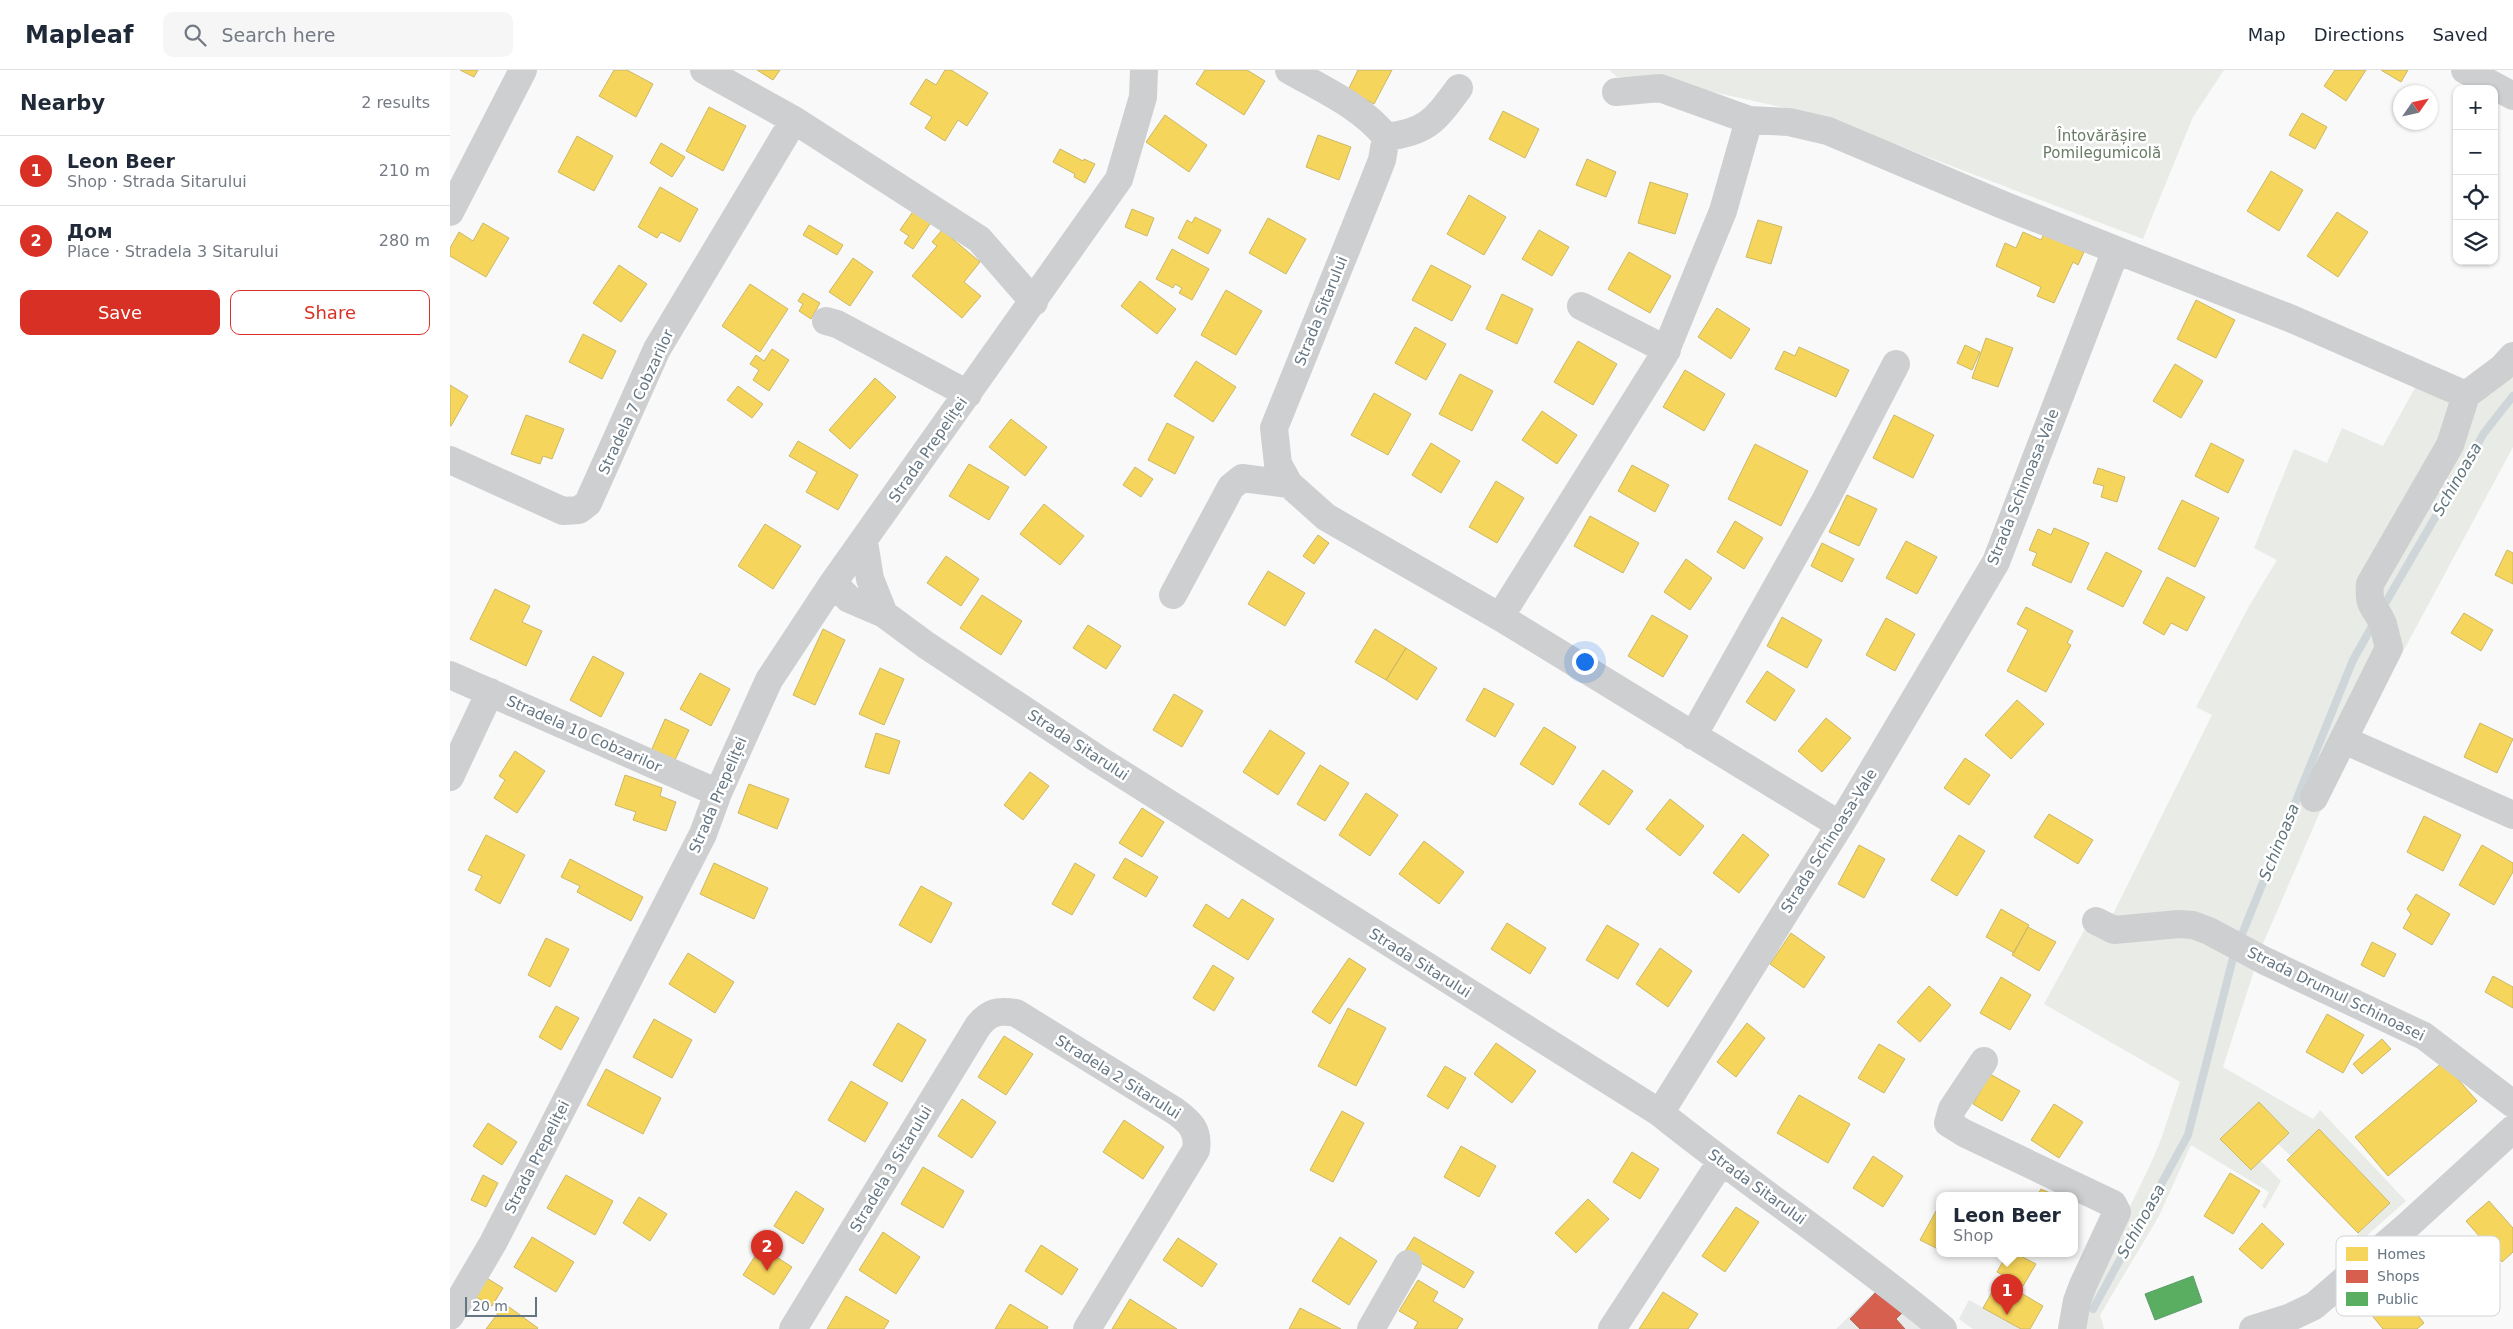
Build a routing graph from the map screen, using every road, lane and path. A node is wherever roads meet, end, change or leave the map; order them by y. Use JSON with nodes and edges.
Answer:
{"nodes":[{"id":1,"x":523,"y":70,"type":"edge"},
{"id":2,"x":704,"y":70,"type":"edge"},
{"id":3,"x":1144,"y":70,"type":"edge"},
{"id":4,"x":1289,"y":70,"type":"edge"},
{"id":5,"x":2465,"y":70,"type":"edge"},
{"id":6,"x":1459,"y":88,"type":"dead end"},
{"id":7,"x":1616,"y":92,"type":"dead end"},
{"id":8,"x":2513,"y":96,"type":"edge"},
{"id":9,"x":794,"y":120,"type":"junction"},
{"id":10,"x":1749,"y":120,"type":"junction"},
{"id":11,"x":1386,"y":137,"type":"junction"},
{"id":12,"x":450,"y":212,"type":"edge"},
{"id":13,"x":2116,"y":250,"type":"junction"},
{"id":14,"x":1034,"y":302,"type":"junction"},
{"id":15,"x":1581,"y":306,"type":"dead end"},
{"id":16,"x":826,"y":321,"type":"dead end"},
{"id":17,"x":1667,"y":350,"type":"junction"},
{"id":18,"x":2513,"y":356,"type":"edge"},
{"id":19,"x":1896,"y":364,"type":"dead end"},
{"id":20,"x":968,"y":394,"type":"junction"},
{"id":21,"x":2466,"y":395,"type":"junction"},
{"id":22,"x":450,"y":460,"type":"edge"},
{"id":23,"x":1290,"y":484,"type":"junction"},
{"id":24,"x":864,"y":542,"type":"junction"},
{"id":25,"x":833,"y":583,"type":"junction"},
{"id":26,"x":1173,"y":596,"type":"dead end"},
{"id":27,"x":884,"y":614,"type":"junction"},
{"id":28,"x":1500,"y":617,"type":"junction"},
{"id":29,"x":450,"y":675,"type":"edge"},
{"id":30,"x":490,"y":692,"type":"junction"},
{"id":31,"x":1694,"y":736,"type":"junction"},
{"id":32,"x":2344,"y":740,"type":"junction"},
{"id":33,"x":450,"y":777,"type":"edge"},
{"id":34,"x":718,"y":793,"type":"junction"},
{"id":35,"x":2314,"y":798,"type":"dead end"},
{"id":36,"x":2513,"y":815,"type":"edge"},
{"id":37,"x":1840,"y":825,"type":"junction"},
{"id":38,"x":2096,"y":921,"type":"dead end"},
{"id":39,"x":993,"y":1012,"type":"joint"},
{"id":40,"x":1984,"y":1060,"type":"dead end"},
{"id":41,"x":2513,"y":1104,"type":"edge"},
{"id":42,"x":1660,"y":1113,"type":"junction"},
{"id":43,"x":2513,"y":1129,"type":"edge"},
{"id":44,"x":1721,"y":1162,"type":"junction"},
{"id":45,"x":2395,"y":1236,"type":"edge"},
{"id":46,"x":1408,"y":1264,"type":"dead end"},
{"id":47,"x":2336,"y":1287,"type":"edge"},
{"id":48,"x":2314,"y":1306,"type":"junction"},
{"id":49,"x":450,"y":1316,"type":"edge"},
{"id":50,"x":793,"y":1329,"type":"edge"},
{"id":51,"x":1087,"y":1329,"type":"edge"},
{"id":52,"x":1371,"y":1329,"type":"edge"},
{"id":53,"x":1612,"y":1329,"type":"edge"},
{"id":54,"x":1943,"y":1329,"type":"edge"},
{"id":55,"x":2072,"y":1329,"type":"edge"},
{"id":56,"x":2253,"y":1329,"type":"edge"},
{"id":57,"x":2301,"y":1329,"type":"edge"}],
"edges":[{"from":1,"to":12,"type":"street"},
{"from":2,"to":9,"type":"street"},
{"from":3,"to":14,"type":"street","name":"Strada Prepeliței"},
{"from":4,"to":11,"type":"street"},
{"from":5,"to":8,"type":"street"},
{"from":6,"to":11,"type":"street"},
{"from":7,"to":10,"type":"street"},
{"from":9,"to":14,"type":"street"},
{"from":9,"to":22,"type":"street","name":"Stradela 7 Cobzarilor"},
{"from":10,"to":13,"type":"street"},
{"from":10,"to":17,"type":"street"},
{"from":11,"to":23,"type":"street","name":"Strada Sitarului"},
{"from":13,"to":21,"type":"street"},
{"from":13,"to":37,"type":"street","name":"Strada Schinoasa-Vale"},
{"from":14,"to":20,"type":"street","name":"Strada Prepeliței"},
{"from":15,"to":17,"type":"street"},
{"from":16,"to":20,"type":"street"},
{"from":17,"to":28,"type":"street"},
{"from":18,"to":21,"type":"street"},
{"from":19,"to":31,"type":"street"},
{"from":20,"to":24,"type":"street","name":"Strada Prepeliței"},
{"from":21,"to":32,"type":"street"},
{"from":23,"to":26,"type":"street"},
{"from":23,"to":28,"type":"street","name":"Strada Sitarului"},
{"from":24,"to":25,"type":"street","name":"Strada Prepeliței"},
{"from":24,"to":27,"type":"street"},
{"from":25,"to":27,"type":"street","name":"Strada Sitarului"},
{"from":25,"to":34,"type":"street","name":"Strada Prepeliței"},
{"from":27,"to":42,"type":"street","name":"Strada Sitarului"},
{"from":28,"to":31,"type":"street","name":"Strada Sitarului"},
{"from":29,"to":30,"type":"street","name":"Stradela 10 Cobzarilor"},
{"from":30,"to":33,"type":"street"},
{"from":30,"to":34,"type":"street","name":"Stradela 10 Cobzarilor"},
{"from":31,"to":37,"type":"street","name":"Strada Sitarului"},
{"from":32,"to":35,"type":"street"},
{"from":32,"to":36,"type":"street"},
{"from":34,"to":49,"type":"street","name":"Strada Prepeliței"},
{"from":37,"to":42,"type":"street","name":"Strada Schinoasa-Vale"},
{"from":38,"to":41,"type":"street","name":"Strada Drumul Schinoasei"},
{"from":39,"to":50,"type":"street","name":"Stradela 3 Sitarului"},
{"from":39,"to":51,"type":"street","name":"Stradela 2 Sitarului"},
{"from":40,"to":55,"type":"street"},
{"from":42,"to":44,"type":"street","name":"Strada Sitarului"},
{"from":43,"to":45,"type":"street"},
{"from":44,"to":53,"type":"street"},
{"from":44,"to":54,"type":"street","name":"Strada Sitarului"},
{"from":46,"to":52,"type":"street"},
{"from":47,"to":48,"type":"street"},
{"from":48,"to":56,"type":"street"},
{"from":48,"to":57,"type":"street"}]}
